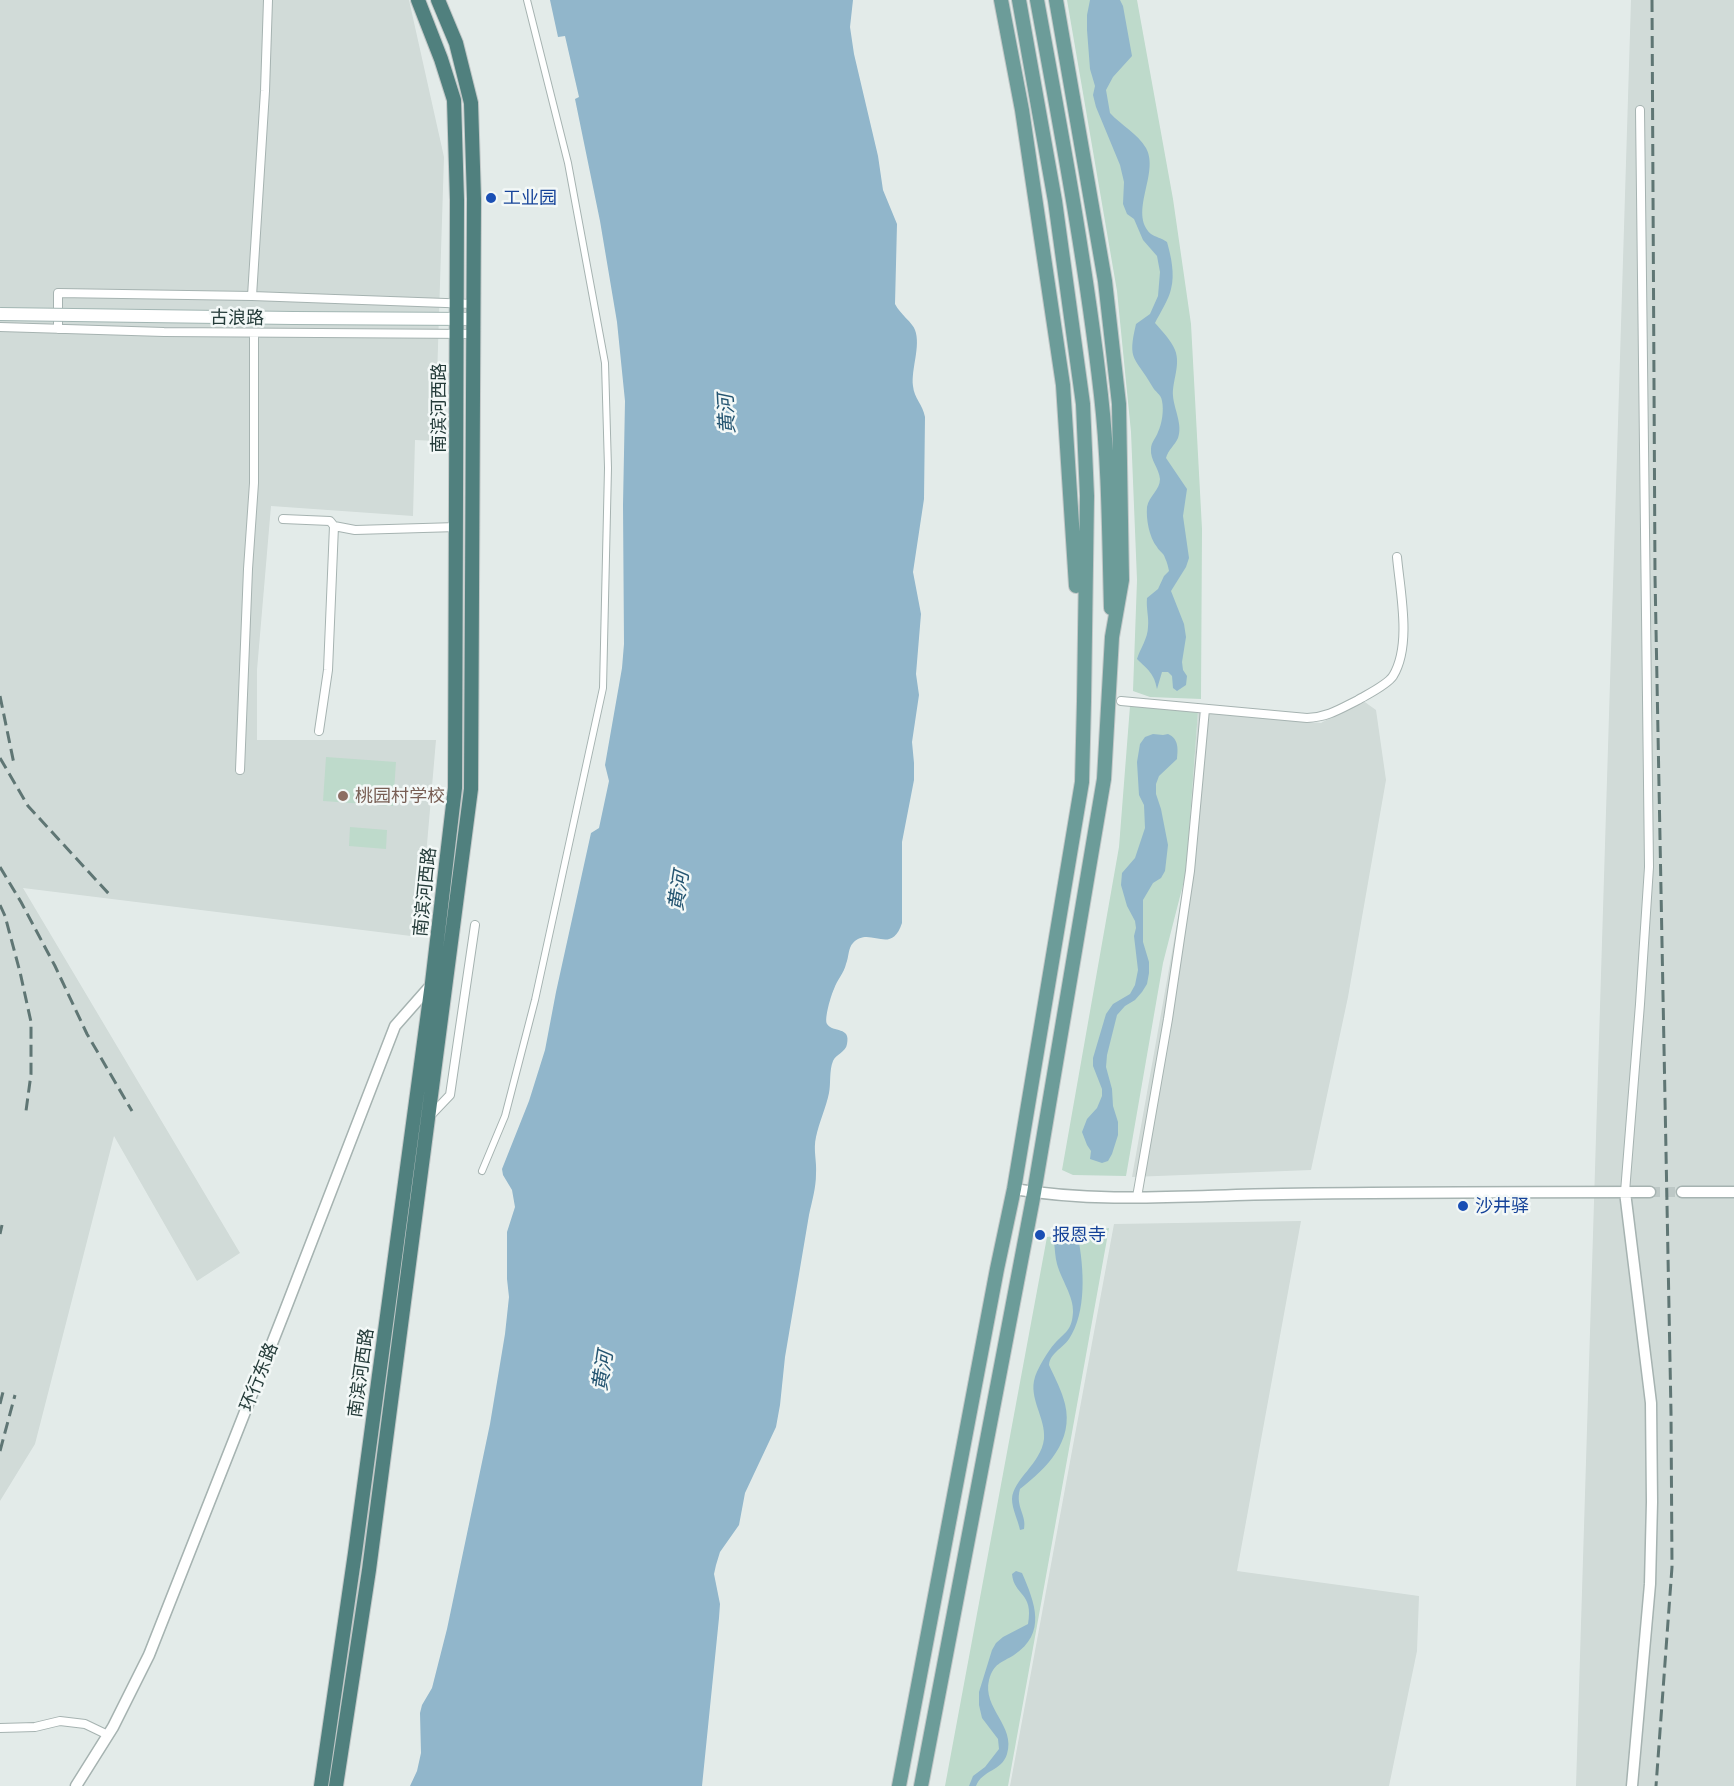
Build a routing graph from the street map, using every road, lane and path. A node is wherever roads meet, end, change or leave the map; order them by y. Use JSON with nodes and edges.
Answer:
{"nodes":[{"id":1,"x":268,"y":0,"type":"edge"},
{"id":2,"x":418,"y":0,"type":"edge"},
{"id":3,"x":438,"y":0,"type":"edge"},
{"id":4,"x":527,"y":0,"type":"edge"},
{"id":5,"x":1001,"y":0,"type":"edge"},
{"id":6,"x":1019,"y":0,"type":"edge"},
{"id":7,"x":1037,"y":0,"type":"edge"},
{"id":8,"x":1056,"y":0,"type":"edge"},
{"id":9,"x":1640,"y":110,"type":"dead end"},
{"id":10,"x":252,"y":296,"type":"junction"},
{"id":11,"x":457,"y":303,"type":"junction"},
{"id":12,"x":473,"y":304,"type":"junction"},
{"id":13,"x":0,"y":314,"type":"edge"},
{"id":14,"x":457,"y":318,"type":"junction"},
{"id":15,"x":473,"y":318,"type":"junction"},
{"id":16,"x":0,"y":327,"type":"edge"},
{"id":17,"x":58,"y":329,"type":"junction"},
{"id":18,"x":254,"y":333,"type":"junction"},
{"id":19,"x":457,"y":334,"type":"junction"},
{"id":20,"x":473,"y":334,"type":"junction"},
{"id":21,"x":283,"y":519,"type":"dead end"},
{"id":22,"x":334,"y":526,"type":"junction"},
{"id":23,"x":457,"y":527,"type":"junction"},
{"id":24,"x":1397,"y":557,"type":"dead end"},
{"id":25,"x":1112,"y":637,"type":"junction"},
{"id":26,"x":1084,"y":701,"type":"junction"},
{"id":27,"x":1121,"y":701,"type":"dead end"},
{"id":28,"x":1205,"y":708,"type":"junction"},
{"id":29,"x":319,"y":731,"type":"dead end"},
{"id":30,"x":240,"y":770,"type":"dead end"},
{"id":31,"x":475,"y":925,"type":"dead end"},
{"id":32,"x":447,"y":976,"type":"junction"},
{"id":33,"x":432,"y":983,"type":"junction"},
{"id":34,"x":426,"y":1119,"type":"junction"},
{"id":35,"x":482,"y":1171,"type":"dead end"},
{"id":36,"x":1014,"y":1189,"type":"junction"},
{"id":37,"x":1625,"y":1192,"type":"junction"},
{"id":38,"x":1650,"y":1192,"type":"tunnel mouth"},
{"id":39,"x":1682,"y":1192,"type":"tunnel mouth"},
{"id":40,"x":1734,"y":1192,"type":"edge"},
{"id":41,"x":1035,"y":1193,"type":"junction"},
{"id":42,"x":1137,"y":1197,"type":"junction"},
{"id":43,"x":0,"y":1728,"type":"edge"},
{"id":44,"x":108,"y":1735,"type":"junction"},
{"id":45,"x":76,"y":1786,"type":"edge"},
{"id":46,"x":321,"y":1786,"type":"edge"},
{"id":47,"x":336,"y":1786,"type":"edge"},
{"id":48,"x":899,"y":1786,"type":"edge"},
{"id":49,"x":921,"y":1786,"type":"edge"},
{"id":50,"x":1632,"y":1786,"type":"edge"}],
"edges":[{"from":1,"to":10,"type":"street"},
{"from":2,"to":11,"type":"highway","name":"南滨河西路"},
{"from":3,"to":12,"type":"highway","name":"南滨河西路"},
{"from":4,"to":35,"type":"street"},
{"from":5,"to":26,"type":"main road"},
{"from":6,"to":26,"type":"main road"},
{"from":7,"to":25,"type":"main road"},
{"from":8,"to":25,"type":"main road"},
{"from":9,"to":37,"type":"street"},
{"from":10,"to":11,"type":"street"},
{"from":10,"to":17,"type":"street"},
{"from":11,"to":12,"type":"street"},
{"from":11,"to":14,"type":"highway","name":"南滨河西路"},
{"from":12,"to":15,"type":"highway","name":"南滨河西路"},
{"from":13,"to":14,"type":"main road","name":"古浪路","bridge":true},
{"from":14,"to":15,"type":"main road","name":"古浪路"},
{"from":14,"to":19,"type":"highway","name":"南滨河西路"},
{"from":15,"to":20,"type":"highway","name":"南滨河西路"},
{"from":16,"to":17,"type":"street"},
{"from":17,"to":18,"type":"street"},
{"from":18,"to":19,"type":"street"},
{"from":18,"to":30,"type":"street"},
{"from":19,"to":20,"type":"street"},
{"from":19,"to":23,"type":"highway","name":"南滨河西路"},
{"from":20,"to":32,"type":"highway","name":"南滨河西路"},
{"from":21,"to":22,"type":"street"},
{"from":22,"to":23,"type":"street"},
{"from":22,"to":29,"type":"street"},
{"from":23,"to":33,"type":"highway","name":"南滨河西路"},
{"from":24,"to":28,"type":"street"},
{"from":25,"to":41,"type":"main road"},
{"from":26,"to":36,"type":"main road"},
{"from":27,"to":28,"type":"street"},
{"from":28,"to":42,"type":"street"},
{"from":31,"to":34,"type":"street"},
{"from":32,"to":33,"type":"street","name":"环行东路"},
{"from":32,"to":34,"type":"highway","name":"南滨河西路"},
{"from":33,"to":44,"type":"street","name":"环行东路"},
{"from":33,"to":46,"type":"highway","name":"南滨河西路"},
{"from":34,"to":47,"type":"highway","name":"南滨河西路"},
{"from":36,"to":41,"type":"street"},
{"from":36,"to":48,"type":"main road"},
{"from":37,"to":38,"type":"street"},
{"from":37,"to":42,"type":"street"},
{"from":37,"to":50,"type":"street"},
{"from":39,"to":40,"type":"street"},
{"from":41,"to":42,"type":"street"},
{"from":41,"to":49,"type":"main road"},
{"from":43,"to":44,"type":"street"},
{"from":44,"to":45,"type":"street","name":"环行东路"}]}
